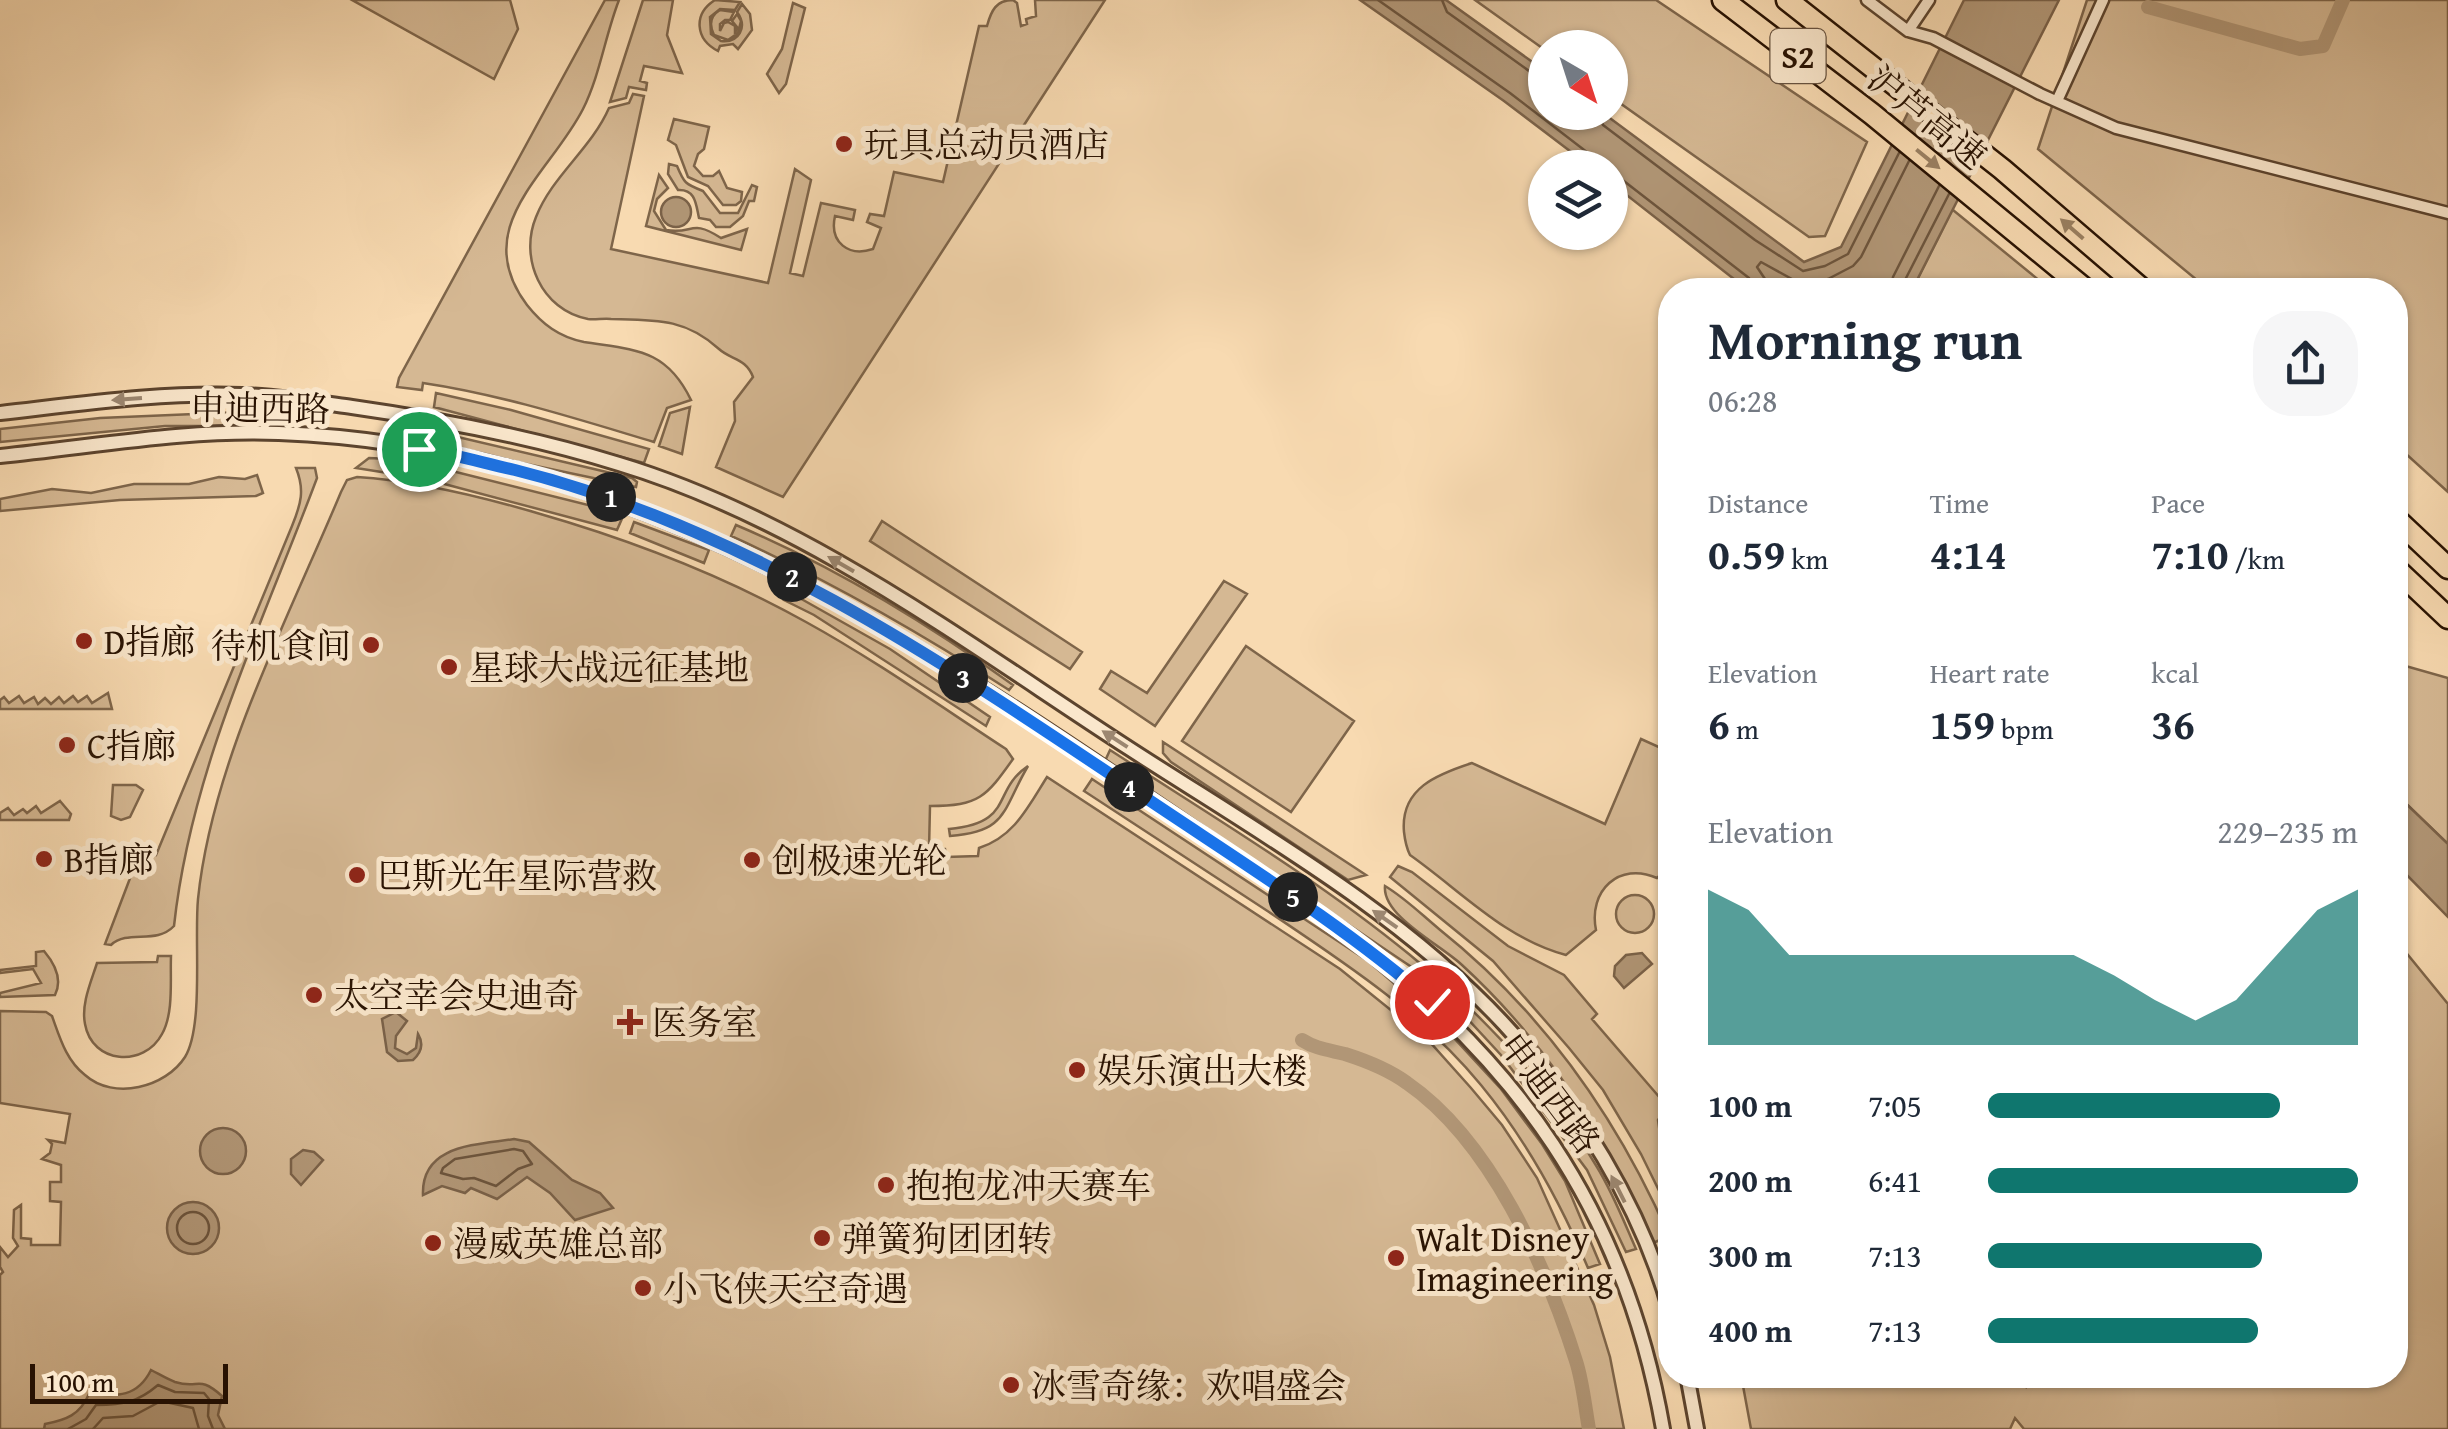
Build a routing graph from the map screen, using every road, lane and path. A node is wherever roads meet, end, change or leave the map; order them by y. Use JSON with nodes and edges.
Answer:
{"nodes":[{"id":1,"x":1723,"y":0,"type":"edge"},
{"id":2,"x":1788,"y":0,"type":"edge"},
{"id":3,"x":1868,"y":0,"type":"edge"},
{"id":4,"x":1929,"y":0,"type":"edge"},
{"id":5,"x":2102,"y":0,"type":"edge"},
{"id":6,"x":1908,"y":31,"type":"junction"},
{"id":7,"x":2056,"y":102,"type":"junction"},
{"id":8,"x":2448,"y":212,"type":"edge"},
{"id":9,"x":2072,"y":278,"type":"edge"},
{"id":10,"x":2128,"y":278,"type":"edge"},
{"id":11,"x":0,"y":414,"type":"edge"},
{"id":12,"x":0,"y":456,"type":"edge"},
{"id":13,"x":2408,"y":530,"type":"edge"},
{"id":14,"x":2448,"y":568,"type":"edge"},
{"id":15,"x":2408,"y":580,"type":"edge"},
{"id":16,"x":2448,"y":618,"type":"edge"},
{"id":17,"x":1658,"y":1279,"type":"edge"},
{"id":18,"x":1689,"y":1388,"type":"edge"},
{"id":19,"x":1663,"y":1429,"type":"edge"},
{"id":20,"x":1697,"y":1429,"type":"edge"}],
"edges":[{"from":1,"to":9,"type":"highway","name":"沪芦高速","number":"S2","one_way":true},
{"from":10,"to":2,"type":"highway","name":"沪芦高速","number":"S2","one_way":true},
{"from":3,"to":6,"type":"street"},
{"from":4,"to":6,"type":"street"},
{"from":5,"to":7,"type":"street"},
{"from":6,"to":7,"type":"street"},
{"from":7,"to":8,"type":"street"},
{"from":17,"to":11,"type":"street","name":"申迪西路","one_way":true},
{"from":12,"to":19,"type":"street","name":"申迪西路"},
{"from":13,"to":14,"type":"highway"},
{"from":15,"to":16,"type":"highway"},
{"from":18,"to":20,"type":"street"}]}
